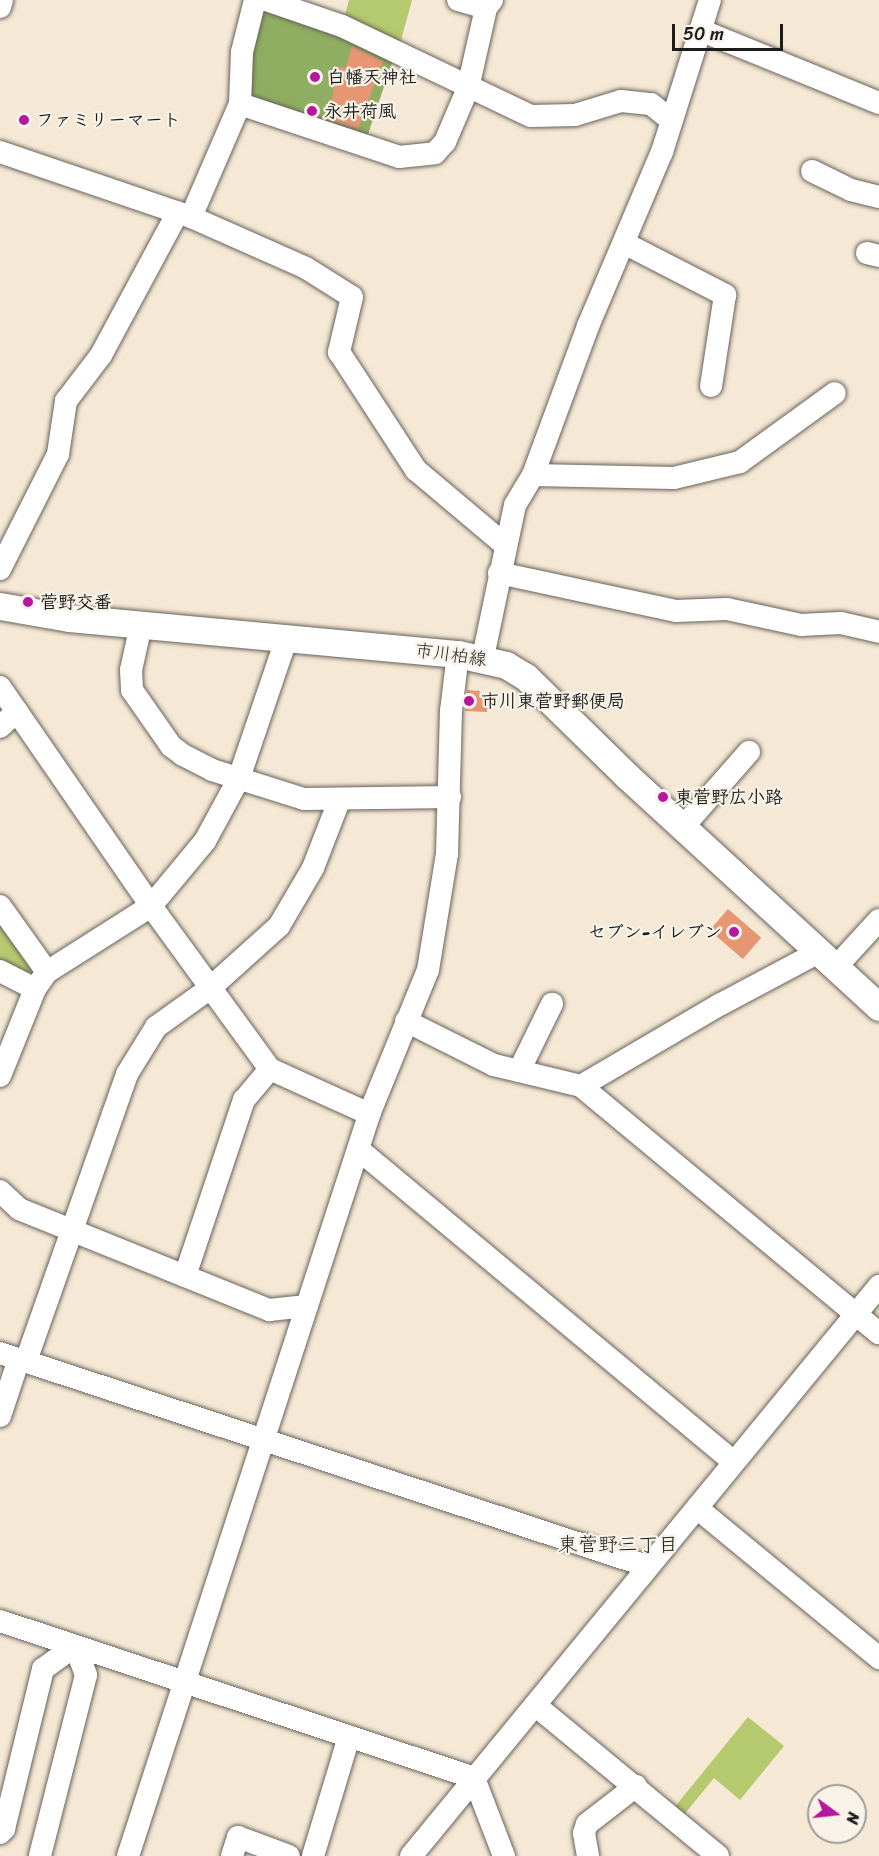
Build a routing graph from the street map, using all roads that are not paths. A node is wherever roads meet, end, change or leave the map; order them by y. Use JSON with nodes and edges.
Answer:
{"nodes":[{"id":1,"x":2,"y":0,"type":"edge"},
{"id":2,"x":255,"y":0,"type":"edge"},
{"id":3,"x":458,"y":0,"type":"edge"},
{"id":4,"x":710,"y":0,"type":"edge"},
{"id":5,"x":280,"y":1,"type":"edge"},
{"id":6,"x":489,"y":4,"type":"edge"},
{"id":7,"x":0,"y":7,"type":"edge"},
{"id":8,"x":700,"y":30,"type":"junction"},
{"id":9,"x":468,"y":88,"type":"junction"},
{"id":10,"x":879,"y":103,"type":"edge"},
{"id":11,"x":240,"y":104,"type":"junction"},
{"id":12,"x":671,"y":120,"type":"junction"},
{"id":13,"x":0,"y":152,"type":"edge"},
{"id":14,"x":812,"y":171,"type":"dead end"},
{"id":15,"x":879,"y":197,"type":"edge"},
{"id":16,"x":184,"y":215,"type":"junction"},
{"id":17,"x":624,"y":243,"type":"junction"},
{"id":18,"x":711,"y":386,"type":"dead end"},
{"id":19,"x":835,"y":393,"type":"dead end"},
{"id":20,"x":533,"y":475,"type":"junction"},
{"id":21,"x":504,"y":544,"type":"junction"},
{"id":22,"x":0,"y":568,"type":"edge"},
{"id":23,"x":499,"y":573,"type":"junction"},
{"id":24,"x":0,"y":606,"type":"edge"},
{"id":25,"x":141,"y":625,"type":"junction"},
{"id":26,"x":879,"y":632,"type":"edge"},
{"id":27,"x":287,"y":637,"type":"junction"},
{"id":28,"x":471,"y":656,"type":"junction"},
{"id":29,"x":0,"y":687,"type":"edge"},
{"id":30,"x":17,"y":711,"type":"junction"},
{"id":31,"x":0,"y":727,"type":"edge"},
{"id":32,"x":748,"y":752,"type":"dead end"},
{"id":33,"x":239,"y":778,"type":"junction"},
{"id":34,"x":450,"y":797,"type":"junction"},
{"id":35,"x":339,"y":801,"type":"junction"},
{"id":36,"x":683,"y":827,"type":"junction"},
{"id":37,"x":0,"y":906,"type":"edge"},
{"id":38,"x":150,"y":906,"type":"junction"},
{"id":39,"x":879,"y":920,"type":"edge"},
{"id":40,"x":827,"y":960,"type":"junction"},
{"id":41,"x":0,"y":971,"type":"edge"},
{"id":42,"x":41,"y":981,"type":"junction"},
{"id":43,"x":209,"y":989,"type":"junction"},
{"id":44,"x":552,"y":1004,"type":"dead end"},
{"id":45,"x":879,"y":1007,"type":"edge"},
{"id":46,"x":406,"y":1021,"type":"junction"},
{"id":47,"x":270,"y":1068,"type":"junction"},
{"id":48,"x":519,"y":1071,"type":"junction"},
{"id":49,"x":0,"y":1076,"type":"edge"},
{"id":50,"x":581,"y":1086,"type":"junction"},
{"id":51,"x":369,"y":1114,"type":"junction"},
{"id":52,"x":358,"y":1149,"type":"junction"},
{"id":53,"x":0,"y":1191,"type":"edge"},
{"id":54,"x":72,"y":1231,"type":"junction"},
{"id":55,"x":185,"y":1276,"type":"junction"},
{"id":56,"x":879,"y":1286,"type":"edge"},
{"id":57,"x":307,"y":1306,"type":"junction"},
{"id":58,"x":856,"y":1314,"type":"junction"},
{"id":59,"x":879,"y":1333,"type":"edge"},
{"id":60,"x":15,"y":1358,"type":"edge"},
{"id":61,"x":0,"y":1416,"type":"edge"},
{"id":62,"x":262,"y":1442,"type":"junction"},
{"id":63,"x":734,"y":1462,"type":"junction"},
{"id":64,"x":697,"y":1508,"type":"junction"},
{"id":65,"x":647,"y":1566,"type":"junction"},
{"id":66,"x":0,"y":1621,"type":"edge"},
{"id":67,"x":75,"y":1646,"type":"junction"},
{"id":68,"x":879,"y":1658,"type":"edge"},
{"id":69,"x":184,"y":1683,"type":"junction"},
{"id":70,"x":535,"y":1705,"type":"junction"},
{"id":71,"x":349,"y":1737,"type":"junction"},
{"id":72,"x":474,"y":1778,"type":"junction"},
{"id":73,"x":636,"y":1786,"type":"junction"},
{"id":74,"x":0,"y":1833,"type":"edge"},
{"id":75,"x":40,"y":1856,"type":"edge"},
{"id":76,"x":128,"y":1856,"type":"edge"},
{"id":77,"x":232,"y":1856,"type":"edge"},
{"id":78,"x":289,"y":1856,"type":"edge"},
{"id":79,"x":313,"y":1856,"type":"edge"},
{"id":80,"x":411,"y":1856,"type":"edge"},
{"id":81,"x":504,"y":1856,"type":"edge"},
{"id":82,"x":588,"y":1856,"type":"edge"},
{"id":83,"x":718,"y":1856,"type":"edge"}],
"edges":[{"from":1,"to":7,"type":"street"},
{"from":2,"to":11,"type":"street"},
{"from":3,"to":6,"type":"street"},
{"from":4,"to":8,"type":"street"},
{"from":5,"to":9,"type":"street"},
{"from":6,"to":9,"type":"street"},
{"from":8,"to":10,"type":"street"},
{"from":8,"to":12,"type":"street"},
{"from":9,"to":11,"type":"street"},
{"from":9,"to":12,"type":"street"},
{"from":11,"to":16,"type":"street"},
{"from":12,"to":17,"type":"street"},
{"from":13,"to":16,"type":"street"},
{"from":14,"to":15,"type":"street"},
{"from":16,"to":21,"type":"street"},
{"from":16,"to":22,"type":"street"},
{"from":17,"to":18,"type":"street"},
{"from":17,"to":20,"type":"street"},
{"from":19,"to":20,"type":"street"},
{"from":20,"to":21,"type":"street"},
{"from":21,"to":23,"type":"street"},
{"from":23,"to":26,"type":"street"},
{"from":23,"to":28,"type":"street"},
{"from":24,"to":25,"type":"main road","name":"市川柏線"},
{"from":25,"to":27,"type":"main road","name":"市川柏線"},
{"from":25,"to":33,"type":"street"},
{"from":27,"to":28,"type":"main road","name":"市川柏線"},
{"from":27,"to":33,"type":"street"},
{"from":28,"to":34,"type":"street"},
{"from":28,"to":36,"type":"main road","name":"市川柏線"},
{"from":29,"to":30,"type":"street"},
{"from":30,"to":31,"type":"street"},
{"from":30,"to":38,"type":"street"},
{"from":32,"to":36,"type":"street"},
{"from":33,"to":35,"type":"street"},
{"from":33,"to":38,"type":"street"},
{"from":34,"to":35,"type":"street"},
{"from":34,"to":46,"type":"street"},
{"from":35,"to":43,"type":"street"},
{"from":36,"to":40,"type":"main road","name":"市川柏線"},
{"from":37,"to":42,"type":"street"},
{"from":38,"to":42,"type":"street"},
{"from":38,"to":43,"type":"street"},
{"from":39,"to":40,"type":"street"},
{"from":40,"to":45,"type":"main road","name":"市川柏線"},
{"from":40,"to":50,"type":"street"},
{"from":41,"to":42,"type":"street"},
{"from":42,"to":49,"type":"street"},
{"from":43,"to":47,"type":"street"},
{"from":43,"to":54,"type":"street"},
{"from":44,"to":48,"type":"street"},
{"from":46,"to":48,"type":"street"},
{"from":46,"to":51,"type":"street"},
{"from":47,"to":51,"type":"street"},
{"from":47,"to":55,"type":"street"},
{"from":48,"to":50,"type":"street"},
{"from":50,"to":58,"type":"street"},
{"from":51,"to":52,"type":"street"},
{"from":52,"to":57,"type":"street"},
{"from":52,"to":63,"type":"street"},
{"from":53,"to":54,"type":"street"},
{"from":54,"to":55,"type":"street"},
{"from":54,"to":60,"type":"street"},
{"from":55,"to":57,"type":"street"},
{"from":56,"to":58,"type":"street"},
{"from":57,"to":62,"type":"street"},
{"from":58,"to":59,"type":"street"},
{"from":58,"to":63,"type":"street"},
{"from":60,"to":61,"type":"street"},
{"from":60,"to":62,"type":"street"},
{"from":62,"to":65,"type":"street"},
{"from":62,"to":69,"type":"street"},
{"from":63,"to":64,"type":"street"},
{"from":64,"to":65,"type":"street"},
{"from":64,"to":68,"type":"street"},
{"from":65,"to":70,"type":"street"},
{"from":66,"to":67,"type":"street"},
{"from":67,"to":69,"type":"street"},
{"from":67,"to":74,"type":"street"},
{"from":67,"to":75,"type":"street"},
{"from":69,"to":71,"type":"street"},
{"from":69,"to":76,"type":"street"},
{"from":70,"to":72,"type":"street"},
{"from":70,"to":73,"type":"street"},
{"from":71,"to":72,"type":"street"},
{"from":71,"to":79,"type":"street"},
{"from":72,"to":80,"type":"street"},
{"from":72,"to":81,"type":"street"},
{"from":73,"to":82,"type":"street"},
{"from":73,"to":83,"type":"street"},
{"from":77,"to":78,"type":"street"}]}
